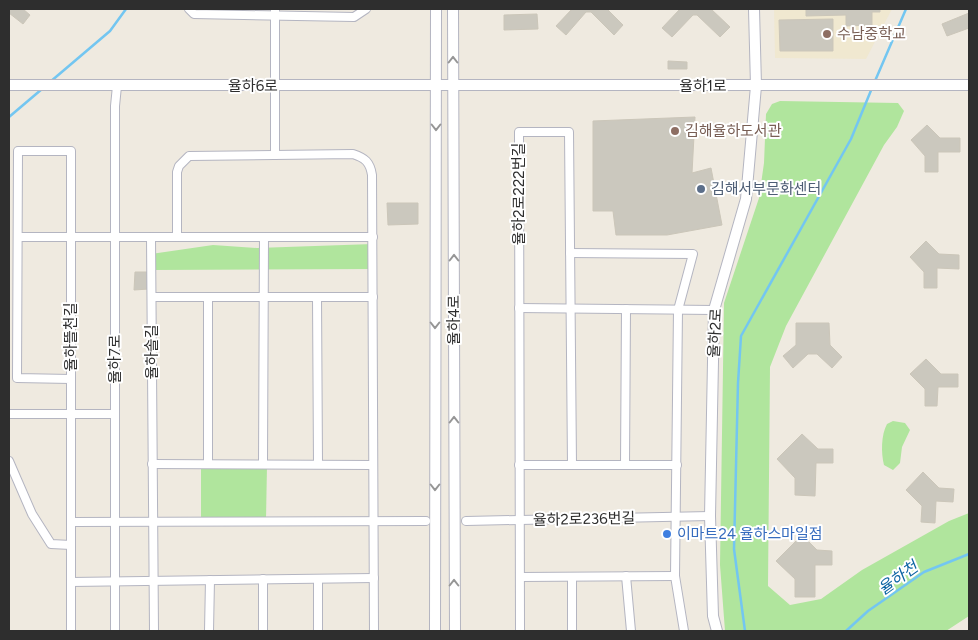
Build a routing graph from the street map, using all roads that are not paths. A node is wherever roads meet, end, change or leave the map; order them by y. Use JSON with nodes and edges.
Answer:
{"nodes":[{"id":1,"x":189,"y":9,"type":"edge"},
{"id":2,"x":366,"y":9,"type":"edge"},
{"id":3,"x":436,"y":9,"type":"edge"},
{"id":4,"x":453,"y":9,"type":"edge"},
{"id":5,"x":754,"y":9,"type":"edge"},
{"id":6,"x":275,"y":12,"type":"edge"},
{"id":7,"x":969,"y":85,"type":"edge"},
{"id":8,"x":9,"y":86,"type":"edge"},
{"id":9,"x":117,"y":86,"type":"junction"},
{"id":10,"x":276,"y":86,"type":"junction"},
{"id":11,"x":436,"y":86,"type":"junction"},
{"id":12,"x":454,"y":86,"type":"junction"},
{"id":13,"x":756,"y":86,"type":"junction"},
{"id":14,"x":275,"y":155,"type":"junction"},
{"id":15,"x":18,"y":237,"type":"junction"},
{"id":16,"x":71,"y":237,"type":"junction"},
{"id":17,"x":116,"y":237,"type":"junction"},
{"id":18,"x":151,"y":237,"type":"junction"},
{"id":19,"x":177,"y":237,"type":"junction"},
{"id":20,"x":264,"y":237,"type":"junction"},
{"id":21,"x":373,"y":237,"type":"junction"},
{"id":22,"x":570,"y":254,"type":"junction"},
{"id":23,"x":152,"y":297,"type":"junction"},
{"id":24,"x":208,"y":297,"type":"junction"},
{"id":25,"x":264,"y":297,"type":"junction"},
{"id":26,"x":318,"y":297,"type":"junction"},
{"id":27,"x":373,"y":297,"type":"junction"},
{"id":28,"x":519,"y":308,"type":"junction"},
{"id":29,"x":570,"y":309,"type":"junction"},
{"id":30,"x":626,"y":309,"type":"junction"},
{"id":31,"x":678,"y":310,"type":"junction"},
{"id":32,"x":714,"y":310,"type":"junction"},
{"id":33,"x":71,"y":379,"type":"junction"},
{"id":34,"x":9,"y":414,"type":"edge"},
{"id":35,"x":71,"y":414,"type":"junction"},
{"id":36,"x":114,"y":414,"type":"junction"},
{"id":37,"x":9,"y":461,"type":"edge"},
{"id":38,"x":152,"y":464,"type":"junction"},
{"id":39,"x":208,"y":464,"type":"junction"},
{"id":40,"x":263,"y":464,"type":"junction"},
{"id":41,"x":318,"y":464,"type":"junction"},
{"id":42,"x":373,"y":464,"type":"junction"},
{"id":43,"x":519,"y":465,"type":"junction"},
{"id":44,"x":572,"y":465,"type":"junction"},
{"id":45,"x":625,"y":465,"type":"junction"},
{"id":46,"x":677,"y":465,"type":"junction"},
{"id":47,"x":710,"y":516,"type":"junction"},
{"id":48,"x":676,"y":517,"type":"junction"},
{"id":49,"x":519,"y":520,"type":"junction"},
{"id":50,"x":374,"y":521,"type":"junction"},
{"id":51,"x":426,"y":521,"type":"dead end"},
{"id":52,"x":466,"y":521,"type":"dead end"},
{"id":53,"x":71,"y":522,"type":"junction"},
{"id":54,"x":114,"y":522,"type":"junction"},
{"id":55,"x":153,"y":522,"type":"junction"},
{"id":56,"x":71,"y":546,"type":"junction"},
{"id":57,"x":626,"y":576,"type":"junction"},
{"id":58,"x":675,"y":576,"type":"junction"},
{"id":59,"x":520,"y":577,"type":"junction"},
{"id":60,"x":572,"y":577,"type":"junction"},
{"id":61,"x":374,"y":578,"type":"junction"},
{"id":62,"x":263,"y":579,"type":"junction"},
{"id":63,"x":318,"y":579,"type":"junction"},
{"id":64,"x":210,"y":580,"type":"junction"},
{"id":65,"x":114,"y":581,"type":"junction"},
{"id":66,"x":154,"y":581,"type":"junction"},
{"id":67,"x":71,"y":582,"type":"junction"},
{"id":68,"x":71,"y":631,"type":"edge"},
{"id":69,"x":114,"y":631,"type":"edge"},
{"id":70,"x":154,"y":631,"type":"edge"},
{"id":71,"x":210,"y":631,"type":"edge"},
{"id":72,"x":263,"y":631,"type":"edge"},
{"id":73,"x":318,"y":631,"type":"edge"},
{"id":74,"x":374,"y":631,"type":"edge"},
{"id":75,"x":435,"y":631,"type":"edge"},
{"id":76,"x":454,"y":631,"type":"edge"},
{"id":77,"x":520,"y":631,"type":"edge"},
{"id":78,"x":572,"y":631,"type":"edge"},
{"id":79,"x":630,"y":631,"type":"edge"},
{"id":80,"x":684,"y":631,"type":"edge"},
{"id":81,"x":717,"y":631,"type":"edge"}],
"edges":[{"from":1,"to":6,"type":"street"},
{"from":2,"to":6,"type":"street"},
{"from":3,"to":11,"type":"street","name":"율하4로"},
{"from":12,"to":4,"type":"street","name":"율하4로","one_way":true},
{"from":5,"to":13,"type":"street","name":"율하2로"},
{"from":6,"to":10,"type":"street"},
{"from":7,"to":13,"type":"street","name":"율하1로"},
{"from":8,"to":9,"type":"street","name":"율하6로"},
{"from":9,"to":10,"type":"street","name":"율하6로"},
{"from":9,"to":17,"type":"street","name":"율하7로"},
{"from":10,"to":11,"type":"street","name":"율하6로"},
{"from":10,"to":14,"type":"street"},
{"from":11,"to":12,"type":"street","name":"율하1로"},
{"from":11,"to":75,"type":"street","name":"율하4로","one_way":true},
{"from":12,"to":13,"type":"street","name":"율하1로"},
{"from":76,"to":12,"type":"street","name":"율하4로","one_way":true},
{"from":13,"to":32,"type":"street","name":"율하2로"},
{"from":14,"to":19,"type":"street"},
{"from":14,"to":21,"type":"street"},
{"from":15,"to":16,"type":"street"},
{"from":15,"to":16,"type":"street","name":"율하뜰천길"},
{"from":15,"to":33,"type":"street","name":"율하뜰천길"},
{"from":16,"to":17,"type":"street"},
{"from":16,"to":33,"type":"street","name":"율하뜰천길"},
{"from":17,"to":18,"type":"street"},
{"from":17,"to":36,"type":"street","name":"율하7로"},
{"from":18,"to":19,"type":"street"},
{"from":18,"to":23,"type":"street","name":"율하솔길"},
{"from":19,"to":20,"type":"street"},
{"from":20,"to":21,"type":"street"},
{"from":20,"to":25,"type":"street"},
{"from":21,"to":27,"type":"street"},
{"from":22,"to":28,"type":"street","name":"율하2로222번길"},
{"from":22,"to":29,"type":"street","name":"율하2로222번길"},
{"from":22,"to":31,"type":"street"},
{"from":23,"to":24,"type":"street"},
{"from":23,"to":38,"type":"street","name":"율하솔길"},
{"from":24,"to":25,"type":"street"},
{"from":24,"to":39,"type":"street"},
{"from":25,"to":26,"type":"street"},
{"from":25,"to":40,"type":"street"},
{"from":26,"to":27,"type":"street"},
{"from":26,"to":41,"type":"street"},
{"from":27,"to":42,"type":"street"},
{"from":28,"to":29,"type":"street"},
{"from":28,"to":43,"type":"street","name":"율하2로222번길"},
{"from":29,"to":30,"type":"street"},
{"from":29,"to":44,"type":"street","name":"율하2로222번길"},
{"from":30,"to":31,"type":"street"},
{"from":30,"to":45,"type":"street"},
{"from":31,"to":32,"type":"street"},
{"from":31,"to":46,"type":"street"},
{"from":32,"to":47,"type":"street","name":"율하2로"},
{"from":33,"to":35,"type":"street"},
{"from":34,"to":35,"type":"street"},
{"from":35,"to":36,"type":"street"},
{"from":35,"to":53,"type":"street"},
{"from":36,"to":54,"type":"street","name":"율하7로"},
{"from":37,"to":56,"type":"street"},
{"from":38,"to":39,"type":"street"},
{"from":38,"to":55,"type":"street","name":"율하솔길"},
{"from":39,"to":40,"type":"street"},
{"from":40,"to":41,"type":"street"},
{"from":41,"to":42,"type":"street"},
{"from":42,"to":50,"type":"street"},
{"from":43,"to":44,"type":"street"},
{"from":43,"to":49,"type":"street","name":"율하2로222번길"},
{"from":44,"to":45,"type":"street"},
{"from":45,"to":46,"type":"street"},
{"from":46,"to":48,"type":"street"},
{"from":47,"to":48,"type":"street","name":"율하2로236번길"},
{"from":47,"to":81,"type":"street","name":"율하2로"},
{"from":48,"to":49,"type":"street","name":"율하2로236번길"},
{"from":48,"to":58,"type":"street"},
{"from":49,"to":52,"type":"street"},
{"from":49,"to":59,"type":"street","name":"율하2로236번길"},
{"from":50,"to":51,"type":"street"},
{"from":50,"to":55,"type":"street"},
{"from":50,"to":61,"type":"street"},
{"from":53,"to":54,"type":"street"},
{"from":53,"to":56,"type":"street"},
{"from":54,"to":55,"type":"street"},
{"from":54,"to":65,"type":"street","name":"율하7로"},
{"from":55,"to":66,"type":"street","name":"율하솔길"},
{"from":56,"to":67,"type":"street"},
{"from":57,"to":58,"type":"street"},
{"from":57,"to":60,"type":"street"},
{"from":57,"to":79,"type":"street"},
{"from":58,"to":80,"type":"street"},
{"from":59,"to":60,"type":"street"},
{"from":59,"to":77,"type":"street","name":"율하2로236번길"},
{"from":60,"to":78,"type":"street"},
{"from":61,"to":63,"type":"street"},
{"from":61,"to":74,"type":"street"},
{"from":62,"to":63,"type":"street"},
{"from":62,"to":64,"type":"street"},
{"from":62,"to":72,"type":"street"},
{"from":63,"to":73,"type":"street"},
{"from":64,"to":66,"type":"street"},
{"from":64,"to":71,"type":"street"},
{"from":65,"to":66,"type":"street"},
{"from":65,"to":67,"type":"street"},
{"from":65,"to":69,"type":"street","name":"율하7로"},
{"from":66,"to":70,"type":"street","name":"율하솔길"},
{"from":67,"to":68,"type":"street"}]}
